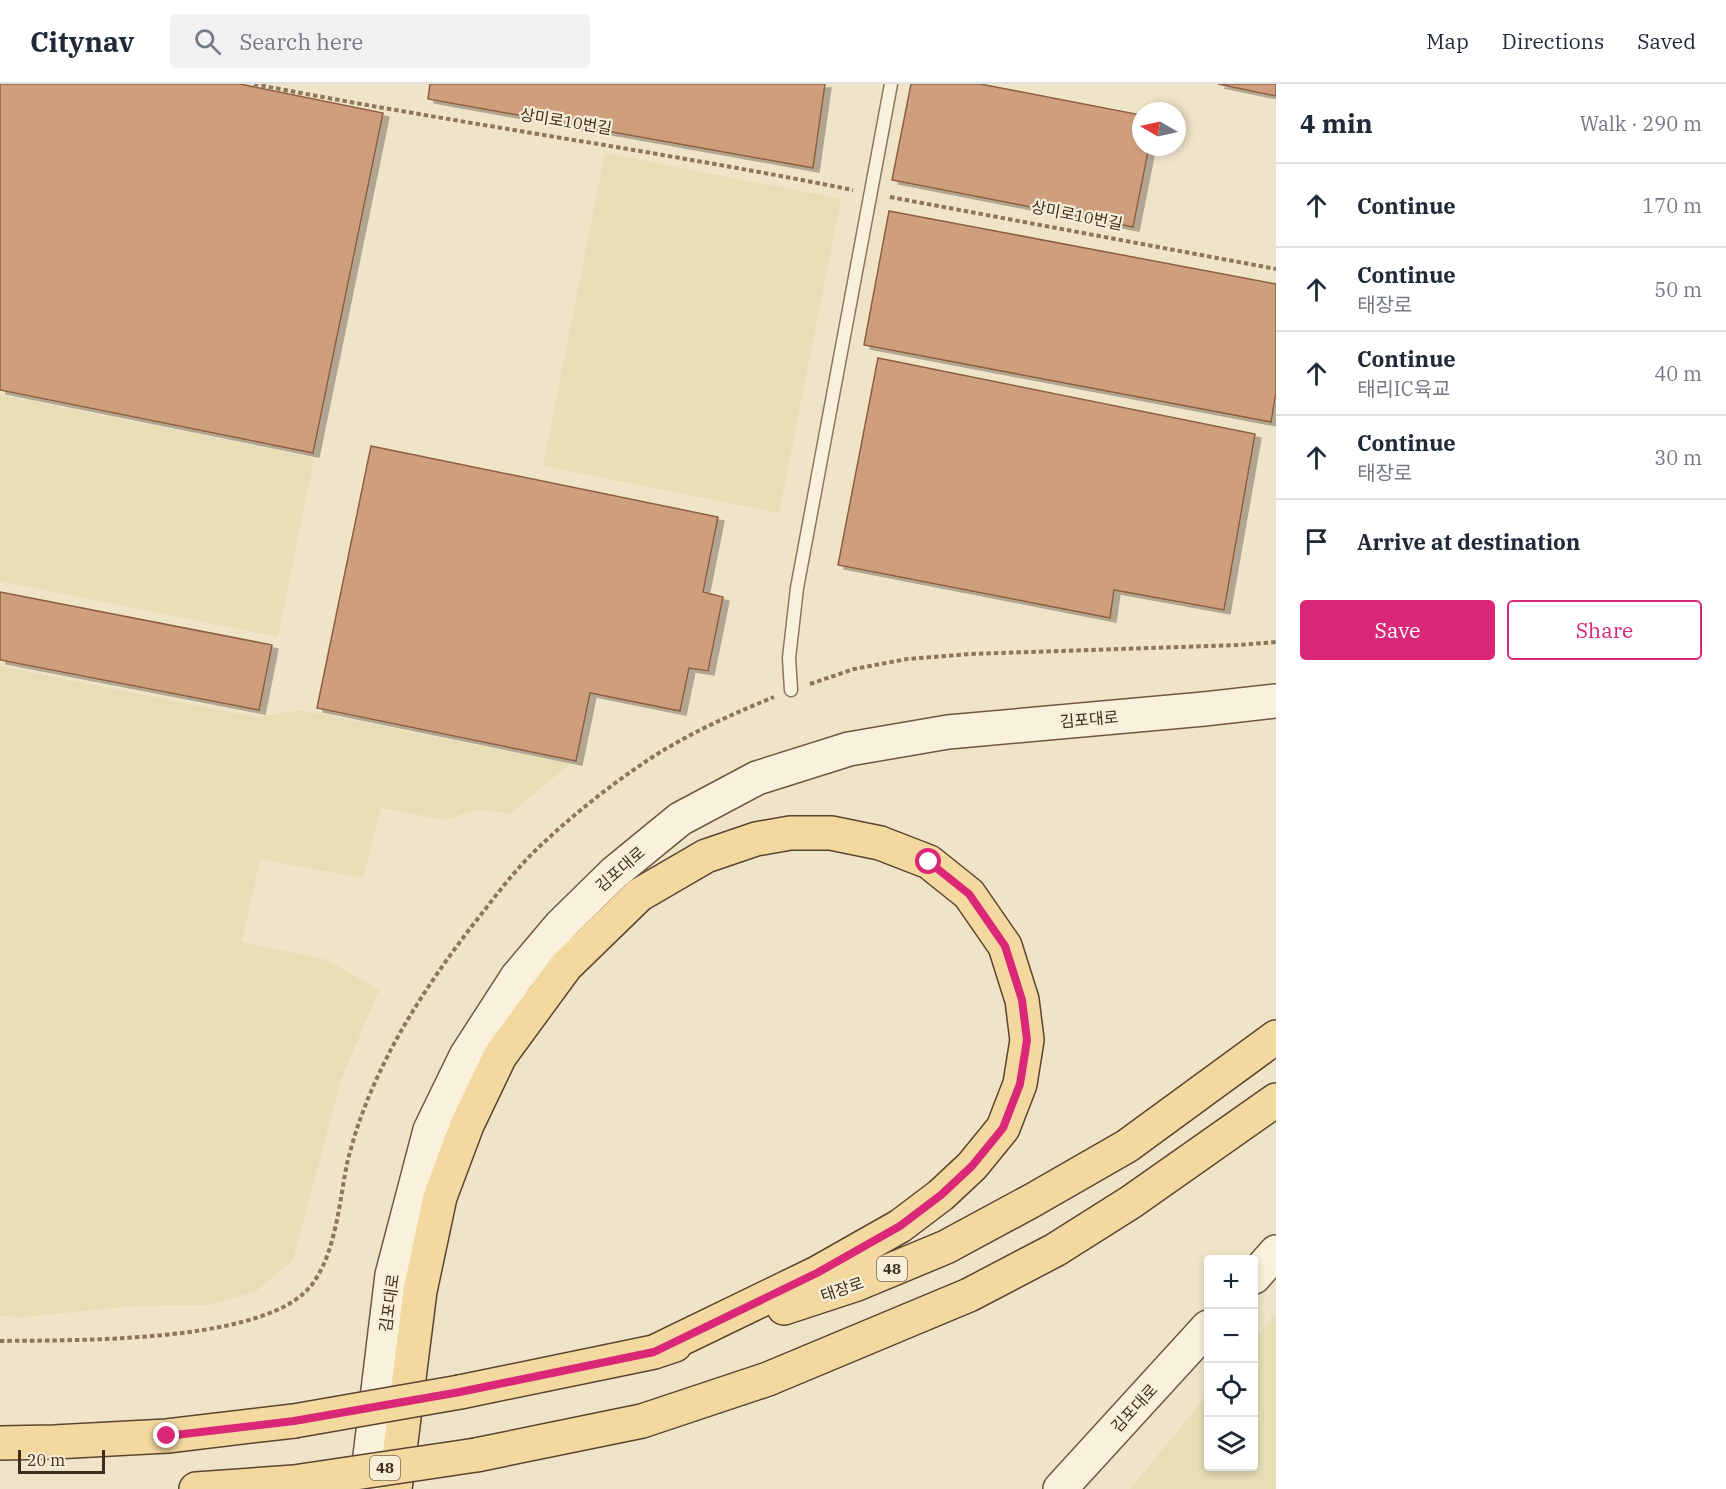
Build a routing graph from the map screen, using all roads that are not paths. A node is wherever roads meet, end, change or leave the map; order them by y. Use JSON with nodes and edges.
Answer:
{"nodes":[{"id":1,"x":891,"y":84,"type":"edge"},
{"id":2,"x":791,"y":690,"type":"dead end"},
{"id":3,"x":1276,"y":701,"type":"edge"},
{"id":4,"x":1276,"y":1037,"type":"edge"},
{"id":5,"x":1276,"y":1100,"type":"edge"},
{"id":6,"x":1276,"y":1252,"type":"edge"},
{"id":7,"x":1258,"y":1272,"type":"edge"},
{"id":8,"x":1204,"y":1332,"type":"edge"},
{"id":9,"x":654,"y":1352,"type":"junction"},
{"id":10,"x":0,"y":1443,"type":"edge"},
{"id":11,"x":196,"y":1489,"type":"edge"},
{"id":12,"x":366,"y":1489,"type":"edge"},
{"id":13,"x":395,"y":1489,"type":"edge"},
{"id":14,"x":1060,"y":1489,"type":"edge"}],
"edges":[{"from":1,"to":2,"type":"lane"},
{"from":3,"to":12,"type":"main road","name":"김포대로"},
{"from":4,"to":9,"type":"main road","name":"태장로","number":"48"},
{"from":5,"to":11,"type":"main road","number":"48","bridge":true},
{"from":6,"to":7,"type":"main road"},
{"from":8,"to":14,"type":"main road","name":"김포대로"},
{"from":9,"to":10,"type":"main road","name":"태장로","number":"48","bridge":true},
{"from":9,"to":13,"type":"main road"}]}
